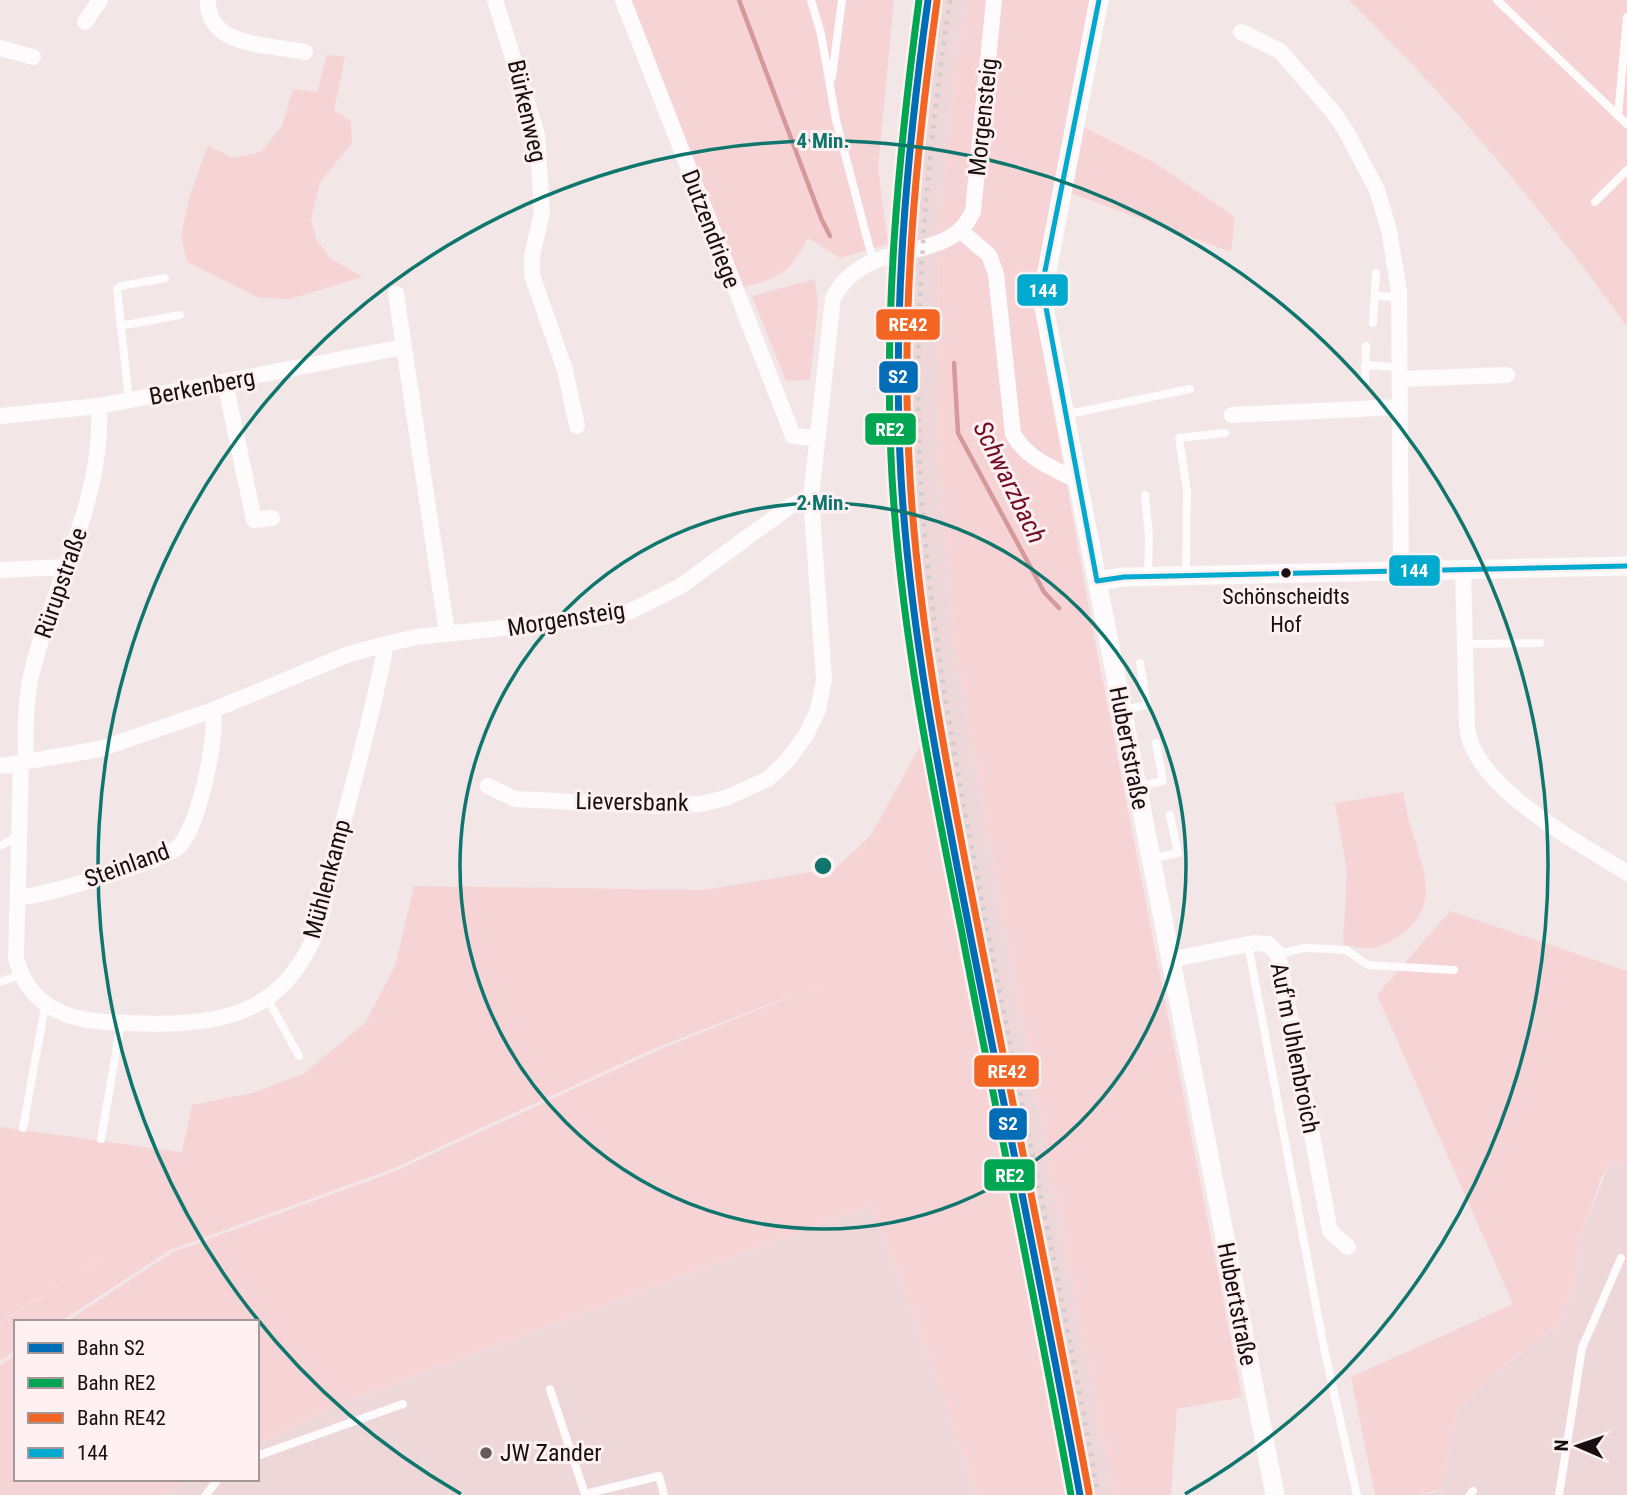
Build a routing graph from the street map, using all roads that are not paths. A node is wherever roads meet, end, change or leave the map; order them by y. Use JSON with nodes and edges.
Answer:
{"nodes":[{"id":1,"x":100,"y":0,"type":"edge"},
{"id":2,"x":208,"y":0,"type":"edge"},
{"id":3,"x":495,"y":0,"type":"edge"},
{"id":4,"x":623,"y":0,"type":"edge"},
{"id":5,"x":811,"y":0,"type":"edge"},
{"id":6,"x":842,"y":0,"type":"edge"},
{"id":7,"x":994,"y":0,"type":"edge"},
{"id":8,"x":1099,"y":0,"type":"edge"},
{"id":9,"x":1497,"y":0,"type":"edge"},
{"id":10,"x":1627,"y":17,"type":"edge"},
{"id":11,"x":85,"y":22,"type":"dead end"},
{"id":12,"x":1241,"y":32,"type":"dead end"},
{"id":13,"x":0,"y":48,"type":"edge"},
{"id":14,"x":305,"y":52,"type":"dead end"},
{"id":15,"x":33,"y":57,"type":"dead end"},
{"id":16,"x":831,"y":87,"type":"junction"},
{"id":17,"x":1618,"y":116,"type":"junction"},
{"id":18,"x":1627,"y":124,"type":"edge"},
{"id":19,"x":1627,"y":170,"type":"edge"},
{"id":20,"x":1595,"y":202,"type":"dead end"},
{"id":21,"x":962,"y":232,"type":"junction"},
{"id":22,"x":876,"y":260,"type":"junction"},
{"id":23,"x":1376,"y":272,"type":"dead end"},
{"id":24,"x":165,"y":278,"type":"dead end"},
{"id":25,"x":396,"y":293,"type":"dead end"},
{"id":26,"x":1374,"y":296,"type":"junction"},
{"id":27,"x":1399,"y":297,"type":"junction"},
{"id":28,"x":180,"y":315,"type":"dead end"},
{"id":29,"x":1373,"y":323,"type":"dead end"},
{"id":30,"x":120,"y":326,"type":"junction"},
{"id":31,"x":1366,"y":346,"type":"dead end"},
{"id":32,"x":403,"y":347,"type":"junction"},
{"id":33,"x":1365,"y":365,"type":"junction"},
{"id":34,"x":1400,"y":373,"type":"junction"},
{"id":35,"x":1507,"y":375,"type":"dead end"},
{"id":36,"x":225,"y":382,"type":"junction"},
{"id":37,"x":1365,"y":383,"type":"dead end"},
{"id":38,"x":1190,"y":389,"type":"dead end"},
{"id":39,"x":129,"y":401,"type":"junction"},
{"id":40,"x":99,"y":406,"type":"junction"},
{"id":41,"x":1400,"y":407,"type":"junction"},
{"id":42,"x":1064,"y":415,"type":"junction"},
{"id":43,"x":1232,"y":415,"type":"dead end"},
{"id":44,"x":0,"y":416,"type":"edge"},
{"id":45,"x":577,"y":426,"type":"dead end"},
{"id":46,"x":1225,"y":433,"type":"dead end"},
{"id":47,"x":816,"y":438,"type":"junction"},
{"id":48,"x":1077,"y":480,"type":"junction"},
{"id":49,"x":1145,"y":495,"type":"dead end"},
{"id":50,"x":811,"y":497,"type":"junction"},
{"id":51,"x":272,"y":518,"type":"dead end"},
{"id":52,"x":1627,"y":566,"type":"edge"},
{"id":53,"x":66,"y":567,"type":"junction"},
{"id":54,"x":1463,"y":569,"type":"junction"},
{"id":55,"x":0,"y":570,"type":"edge"},
{"id":56,"x":1401,"y":571,"type":"junction"},
{"id":57,"x":1149,"y":576,"type":"junction"},
{"id":58,"x":1186,"y":576,"type":"junction"},
{"id":59,"x":1097,"y":581,"type":"junction"},
{"id":60,"x":447,"y":634,"type":"junction"},
{"id":61,"x":1539,"y":643,"type":"dead end"},
{"id":62,"x":386,"y":644,"type":"junction"},
{"id":63,"x":1465,"y":644,"type":"junction"},
{"id":64,"x":1140,"y":663,"type":"dead end"},
{"id":65,"x":213,"y":710,"type":"junction"},
{"id":66,"x":1122,"y":710,"type":"junction"},
{"id":67,"x":1156,"y":743,"type":"dead end"},
{"id":68,"x":23,"y":762,"type":"junction"},
{"id":69,"x":0,"y":766,"type":"edge"},
{"id":70,"x":488,"y":786,"type":"dead end"},
{"id":71,"x":1136,"y":786,"type":"junction"},
{"id":72,"x":1170,"y":815,"type":"dead end"},
{"id":73,"x":20,"y":835,"type":"junction"},
{"id":74,"x":0,"y":846,"type":"edge"},
{"id":75,"x":1150,"y":859,"type":"junction"},
{"id":76,"x":1627,"y":873,"type":"edge"},
{"id":77,"x":18,"y":897,"type":"junction"},
{"id":78,"x":1248,"y":944,"type":"junction"},
{"id":79,"x":1278,"y":954,"type":"junction"},
{"id":80,"x":1169,"y":960,"type":"junction"},
{"id":81,"x":1454,"y":970,"type":"dead end"},
{"id":82,"x":20,"y":975,"type":"junction"},
{"id":83,"x":0,"y":982,"type":"edge"},
{"id":84,"x":267,"y":998,"type":"junction"},
{"id":85,"x":44,"y":1006,"type":"junction"},
{"id":86,"x":121,"y":1023,"type":"junction"},
{"id":87,"x":299,"y":1056,"type":"dead end"},
{"id":88,"x":23,"y":1128,"type":"dead end"},
{"id":89,"x":101,"y":1139,"type":"dead end"},
{"id":90,"x":1348,"y":1247,"type":"dead end"},
{"id":91,"x":1621,"y":1258,"type":"dead end"},
{"id":92,"x":550,"y":1389,"type":"dead end"},
{"id":93,"x":403,"y":1404,"type":"dead end"},
{"id":94,"x":259,"y":1456,"type":"edge"},
{"id":95,"x":664,"y":1495,"type":"edge"},
{"id":96,"x":1275,"y":1495,"type":"edge"},
{"id":97,"x":1357,"y":1495,"type":"edge"},
{"id":98,"x":1559,"y":1495,"type":"edge"}],
"edges":[{"from":1,"to":11,"type":"street"},
{"from":2,"to":14,"type":"street"},
{"from":3,"to":45,"type":"street","name":"Bürkenweg"},
{"from":4,"to":47,"type":"street","name":"Dutzendriege"},
{"from":5,"to":16,"type":"lane"},
{"from":6,"to":16,"type":"lane"},
{"from":7,"to":21,"type":"street","name":"Morgensteig"},
{"from":8,"to":42,"type":"street","name":"Hubertstraße"},
{"from":9,"to":17,"type":"lane"},
{"from":10,"to":17,"type":"lane"},
{"from":12,"to":27,"type":"street"},
{"from":13,"to":15,"type":"street"},
{"from":16,"to":22,"type":"lane"},
{"from":17,"to":18,"type":"lane"},
{"from":19,"to":20,"type":"lane"},
{"from":21,"to":22,"type":"street"},
{"from":21,"to":48,"type":"street"},
{"from":22,"to":47,"type":"street"},
{"from":23,"to":26,"type":"lane"},
{"from":24,"to":30,"type":"lane"},
{"from":25,"to":32,"type":"street"},
{"from":26,"to":27,"type":"lane"},
{"from":26,"to":29,"type":"lane"},
{"from":27,"to":34,"type":"street"},
{"from":28,"to":30,"type":"lane"},
{"from":30,"to":39,"type":"lane"},
{"from":31,"to":33,"type":"lane"},
{"from":32,"to":36,"type":"street","name":"Berkenberg"},
{"from":32,"to":60,"type":"street"},
{"from":33,"to":34,"type":"lane"},
{"from":33,"to":37,"type":"lane"},
{"from":34,"to":35,"type":"street"},
{"from":34,"to":41,"type":"street"},
{"from":36,"to":39,"type":"street","name":"Berkenberg"},
{"from":36,"to":51,"type":"street"},
{"from":38,"to":42,"type":"lane"},
{"from":39,"to":40,"type":"street","name":"Berkenberg"},
{"from":40,"to":44,"type":"street","name":"Berkenberg"},
{"from":40,"to":53,"type":"street","name":"Rürupstraße"},
{"from":41,"to":43,"type":"street"},
{"from":41,"to":56,"type":"street"},
{"from":42,"to":48,"type":"street","name":"Hubertstraße"},
{"from":46,"to":58,"type":"lane"},
{"from":47,"to":50,"type":"street"},
{"from":48,"to":59,"type":"street","name":"Hubertstraße"},
{"from":49,"to":57,"type":"lane"},
{"from":50,"to":60,"type":"street","name":"Morgensteig"},
{"from":50,"to":70,"type":"street","name":"Lieversbank"},
{"from":52,"to":54,"type":"street"},
{"from":53,"to":55,"type":"street"},
{"from":53,"to":68,"type":"street","name":"Rürupstraße"},
{"from":54,"to":56,"type":"street"},
{"from":54,"to":63,"type":"street"},
{"from":56,"to":58,"type":"street"},
{"from":57,"to":58,"type":"street"},
{"from":57,"to":59,"type":"street"},
{"from":59,"to":66,"type":"street","name":"Hubertstraße"},
{"from":60,"to":62,"type":"street","name":"Morgensteig"},
{"from":61,"to":63,"type":"lane"},
{"from":62,"to":65,"type":"street","name":"Morgensteig"},
{"from":62,"to":84,"type":"street","name":"Mühlenkamp"},
{"from":63,"to":76,"type":"street"},
{"from":64,"to":66,"type":"lane"},
{"from":65,"to":68,"type":"street","name":"Morgensteig"},
{"from":65,"to":77,"type":"street","name":"Steinland"},
{"from":66,"to":71,"type":"street","name":"Hubertstraße"},
{"from":67,"to":71,"type":"lane"},
{"from":68,"to":69,"type":"street","name":"Morgensteig"},
{"from":68,"to":73,"type":"street"},
{"from":71,"to":75,"type":"street","name":"Hubertstraße"},
{"from":72,"to":75,"type":"lane"},
{"from":73,"to":74,"type":"lane"},
{"from":73,"to":77,"type":"street"},
{"from":75,"to":80,"type":"street","name":"Hubertstraße"},
{"from":77,"to":82,"type":"street"},
{"from":78,"to":79,"type":"street","name":"Auf'm Uhlenbroich"},
{"from":78,"to":80,"type":"street","name":"Auf'm Uhlenbroich"},
{"from":78,"to":97,"type":"lane"},
{"from":79,"to":81,"type":"lane"},
{"from":79,"to":90,"type":"street","name":"Auf'm Uhlenbroich"},
{"from":80,"to":96,"type":"street","name":"Hubertstraße"},
{"from":82,"to":83,"type":"lane"},
{"from":82,"to":85,"type":"street"},
{"from":84,"to":86,"type":"street","name":"Mühlenkamp"},
{"from":84,"to":87,"type":"lane"},
{"from":85,"to":86,"type":"street","name":"Mühlenkamp"},
{"from":85,"to":88,"type":"lane"},
{"from":86,"to":89,"type":"lane"},
{"from":91,"to":98,"type":"lane"},
{"from":92,"to":95,"type":"lane"},
{"from":93,"to":94,"type":"lane"}]}
